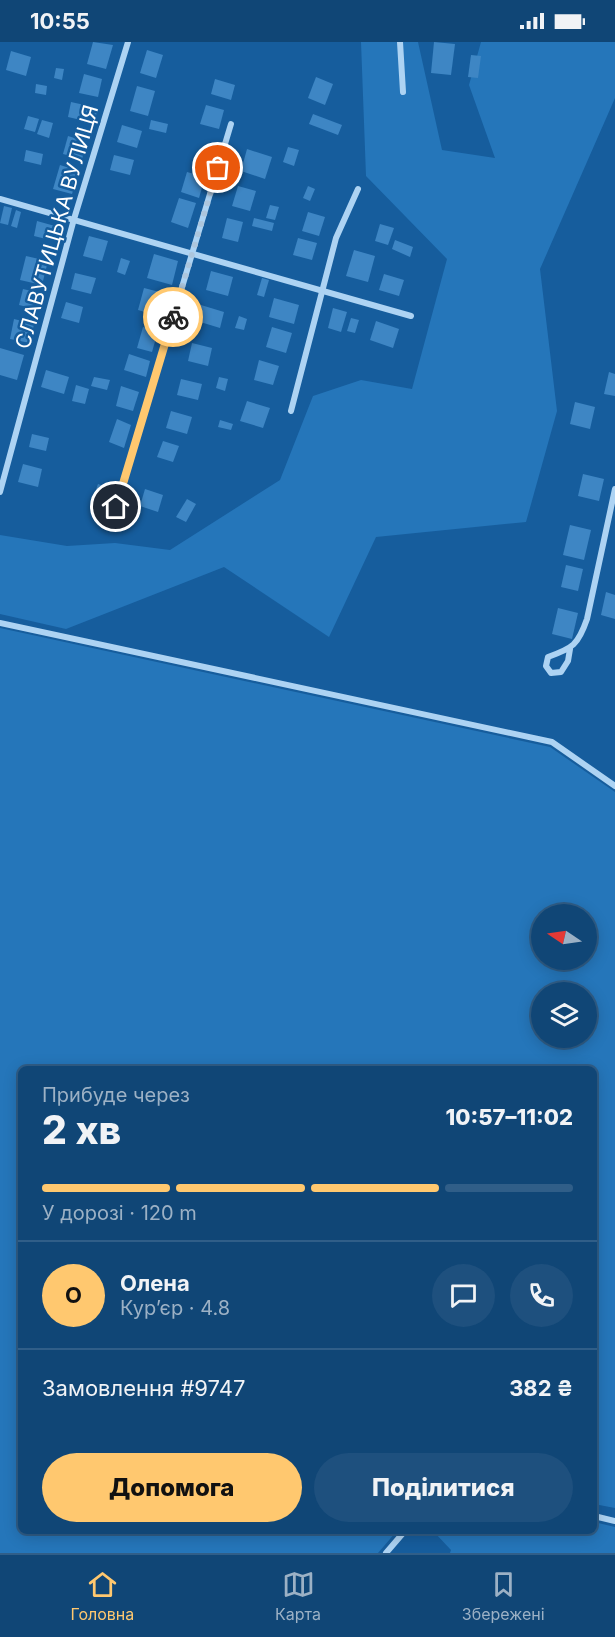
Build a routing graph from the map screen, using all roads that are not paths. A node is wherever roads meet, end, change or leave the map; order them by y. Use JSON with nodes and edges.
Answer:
{"nodes":[{"id":1,"x":128,"y":42,"type":"edge"},
{"id":2,"x":400,"y":42,"type":"edge"},
{"id":3,"x":403,"y":92,"type":"dead end"},
{"id":4,"x":231,"y":124,"type":"dead end"},
{"id":5,"x":358,"y":189,"type":"dead end"},
{"id":6,"x":0,"y":199,"type":"edge"},
{"id":7,"x":74,"y":219,"type":"junction"},
{"id":8,"x":192,"y":254,"type":"junction"},
{"id":9,"x":321,"y":291,"type":"junction"},
{"id":10,"x":411,"y":316,"type":"dead end"},
{"id":11,"x":291,"y":411,"type":"dead end"},
{"id":12,"x":615,"y":489,"type":"edge"},
{"id":13,"x":0,"y":492,"type":"edge"},
{"id":14,"x":116,"y":507,"type":"dead end"},
{"id":15,"x":0,"y":623,"type":"edge"},
{"id":16,"x":570,"y":649,"type":"junction"},
{"id":17,"x":615,"y":786,"type":"edge"},
{"id":18,"x":597,"y":1517,"type":"edge"},
{"id":19,"x":615,"y":1521,"type":"edge"},
{"id":20,"x":403,"y":1534,"type":"edge"},
{"id":21,"x":386,"y":1553,"type":"edge"}],
"edges":[{"from":1,"to":7,"type":"street","name":"СЛАВУТИЦЬКА ВУЛИЦЯ"},
{"from":2,"to":3,"type":"street"},
{"from":4,"to":8,"type":"street"},
{"from":5,"to":9,"type":"street"},
{"from":6,"to":7,"type":"street"},
{"from":7,"to":8,"type":"street"},
{"from":7,"to":13,"type":"street","name":"СЛАВУТИЦЬКА ВУЛИЦЯ"},
{"from":8,"to":9,"type":"street"},
{"from":8,"to":14,"type":"street"},
{"from":9,"to":10,"type":"street"},
{"from":9,"to":11,"type":"street"},
{"from":12,"to":16,"type":"street"},
{"from":15,"to":17,"type":"street"},
{"from":16,"to":16,"type":"street"},
{"from":18,"to":19,"type":"street"},
{"from":20,"to":21,"type":"street"}]}
